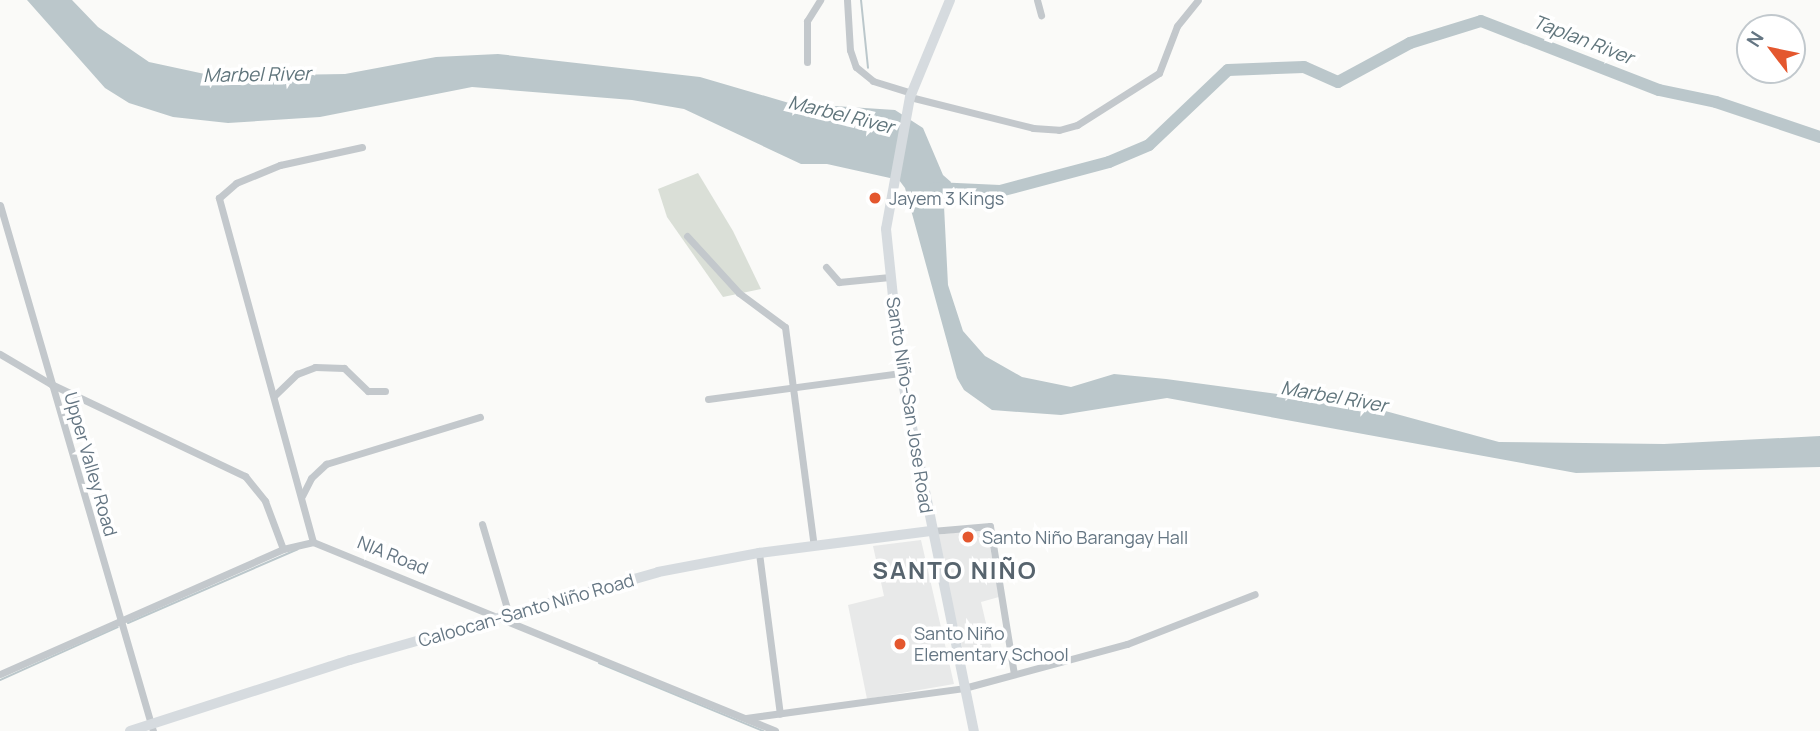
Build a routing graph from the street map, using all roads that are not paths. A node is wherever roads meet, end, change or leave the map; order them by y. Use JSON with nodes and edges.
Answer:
{"nodes":[{"id":1,"x":820,"y":0,"type":"edge"},
{"id":2,"x":847,"y":0,"type":"edge"},
{"id":3,"x":950,"y":0,"type":"edge"},
{"id":4,"x":1037,"y":0,"type":"edge"},
{"id":5,"x":1198,"y":0,"type":"edge"},
{"id":6,"x":1041,"y":15,"type":"dead end"},
{"id":7,"x":807,"y":62,"type":"dead end"},
{"id":8,"x":911,"y":95,"type":"junction"},
{"id":9,"x":362,"y":147,"type":"dead end"},
{"id":10,"x":0,"y":205,"type":"edge"},
{"id":11,"x":687,"y":236,"type":"dead end"},
{"id":12,"x":826,"y":267,"type":"dead end"},
{"id":13,"x":890,"y":277,"type":"junction"},
{"id":14,"x":0,"y":354,"type":"edge"},
{"id":15,"x":901,"y":373,"type":"junction"},
{"id":16,"x":51,"y":384,"type":"junction"},
{"id":17,"x":794,"y":388,"type":"junction"},
{"id":18,"x":385,"y":391,"type":"dead end"},
{"id":19,"x":274,"y":396,"type":"junction"},
{"id":20,"x":708,"y":399,"type":"dead end"},
{"id":21,"x":480,"y":417,"type":"dead end"},
{"id":22,"x":302,"y":497,"type":"junction"},
{"id":23,"x":482,"y":524,"type":"dead end"},
{"id":24,"x":931,"y":531,"type":"junction"},
{"id":25,"x":313,"y":542,"type":"junction"},
{"id":26,"x":814,"y":546,"type":"junction"},
{"id":27,"x":283,"y":549,"type":"junction"},
{"id":28,"x":759,"y":553,"type":"junction"},
{"id":29,"x":1255,"y":594,"type":"dead end"},
{"id":30,"x":506,"y":616,"type":"junction"},
{"id":31,"x":121,"y":621,"type":"junction"},
{"id":32,"x":0,"y":674,"type":"edge"},
{"id":33,"x":1014,"y":674,"type":"junction"},
{"id":34,"x":964,"y":688,"type":"junction"},
{"id":35,"x":780,"y":714,"type":"junction"},
{"id":36,"x":745,"y":718,"type":"junction"},
{"id":37,"x":152,"y":727,"type":"edge"},
{"id":38,"x":130,"y":731,"type":"edge"},
{"id":39,"x":775,"y":731,"type":"edge"},
{"id":40,"x":974,"y":731,"type":"edge"}],
"edges":[{"from":1,"to":7,"type":"street"},
{"from":2,"to":8,"type":"street"},
{"from":3,"to":8,"type":"street","name":"Santo Niño-San Jose Road"},
{"from":4,"to":6,"type":"street"},
{"from":5,"to":8,"type":"street"},
{"from":8,"to":13,"type":"street","name":"Santo Niño-San Jose Road"},
{"from":9,"to":19,"type":"street"},
{"from":10,"to":16,"type":"street","name":"Upper Valley Road"},
{"from":11,"to":17,"type":"street"},
{"from":12,"to":13,"type":"street"},
{"from":13,"to":15,"type":"street","name":"Santo Niño-San Jose Road"},
{"from":14,"to":16,"type":"street"},
{"from":15,"to":17,"type":"street"},
{"from":15,"to":24,"type":"street","name":"Santo Niño-San Jose Road"},
{"from":16,"to":27,"type":"street"},
{"from":16,"to":31,"type":"street","name":"Upper Valley Road"},
{"from":17,"to":20,"type":"street"},
{"from":17,"to":26,"type":"street"},
{"from":18,"to":19,"type":"street"},
{"from":19,"to":22,"type":"street"},
{"from":21,"to":22,"type":"street"},
{"from":22,"to":25,"type":"street"},
{"from":23,"to":30,"type":"street"},
{"from":24,"to":26,"type":"street","name":"Caloocan-Santo Niño Road"},
{"from":24,"to":33,"type":"street"},
{"from":24,"to":34,"type":"street","name":"Santo Niño-San Jose Road"},
{"from":25,"to":27,"type":"street"},
{"from":25,"to":30,"type":"street","name":"NIA Road"},
{"from":26,"to":28,"type":"street","name":"Caloocan-Santo Niño Road"},
{"from":27,"to":31,"type":"street"},
{"from":28,"to":30,"type":"street","name":"Caloocan-Santo Niño Road"},
{"from":28,"to":35,"type":"street"},
{"from":29,"to":33,"type":"street"},
{"from":30,"to":36,"type":"street","name":"NIA Road"},
{"from":30,"to":37,"type":"street","name":"Caloocan-Santo Niño Road"},
{"from":31,"to":32,"type":"street"},
{"from":31,"to":37,"type":"street","name":"Upper Valley Road"},
{"from":33,"to":34,"type":"street"},
{"from":34,"to":35,"type":"street"},
{"from":34,"to":40,"type":"street","name":"Santo Niño-San Jose Road"},
{"from":35,"to":36,"type":"street"},
{"from":36,"to":39,"type":"street","name":"NIA Road"},
{"from":37,"to":38,"type":"street","name":"Caloocan-Santo Niño Road"}]}
